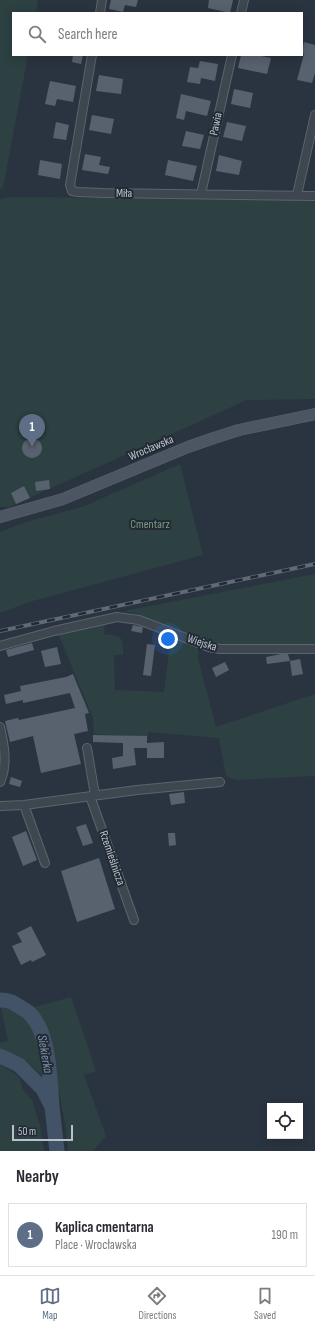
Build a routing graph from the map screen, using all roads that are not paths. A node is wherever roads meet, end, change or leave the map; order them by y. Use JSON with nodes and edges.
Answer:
{"nodes":[{"id":1,"x":102,"y":0,"type":"edge"},
{"id":2,"x":244,"y":0,"type":"edge"},
{"id":3,"x":100,"y":12,"type":"edge"},
{"id":4,"x":241,"y":12,"type":"edge"},
{"id":5,"x":92,"y":56,"type":"edge"},
{"id":6,"x":232,"y":56,"type":"edge"},
{"id":7,"x":315,"y":115,"type":"edge"},
{"id":8,"x":201,"y":194,"type":"junction"},
{"id":9,"x":297,"y":195,"type":"junction"},
{"id":10,"x":315,"y":196,"type":"edge"},
{"id":11,"x":315,"y":414,"type":"edge"},
{"id":12,"x":0,"y":517,"type":"edge"},
{"id":13,"x":0,"y":646,"type":"edge"},
{"id":14,"x":315,"y":649,"type":"edge"},
{"id":15,"x":0,"y":727,"type":"edge"},
{"id":16,"x":87,"y":748,"type":"dead end"},
{"id":17,"x":0,"y":782,"type":"edge"},
{"id":18,"x":220,"y":782,"type":"dead end"},
{"id":19,"x":93,"y":796,"type":"junction"},
{"id":20,"x":24,"y":805,"type":"junction"},
{"id":21,"x":0,"y":806,"type":"edge"},
{"id":22,"x":45,"y":863,"type":"dead end"},
{"id":23,"x":134,"y":920,"type":"dead end"}],
"edges":[{"from":1,"to":3,"type":"street"},
{"from":2,"to":4,"type":"street"},
{"from":5,"to":8,"type":"street","name":"Miła"},
{"from":6,"to":8,"type":"street","name":"Pawia"},
{"from":7,"to":9,"type":"street"},
{"from":8,"to":9,"type":"street","name":"Miła"},
{"from":9,"to":10,"type":"street","name":"Miła"},
{"from":11,"to":12,"type":"main road","name":"Wrocławska"},
{"from":13,"to":14,"type":"street","name":"Wiejska"},
{"from":15,"to":17,"type":"street"},
{"from":16,"to":19,"type":"street","name":"Rzemieślnicza"},
{"from":18,"to":19,"type":"street"},
{"from":19,"to":20,"type":"street"},
{"from":19,"to":23,"type":"street","name":"Rzemieślnicza"},
{"from":20,"to":21,"type":"street"},
{"from":20,"to":22,"type":"street"}]}
